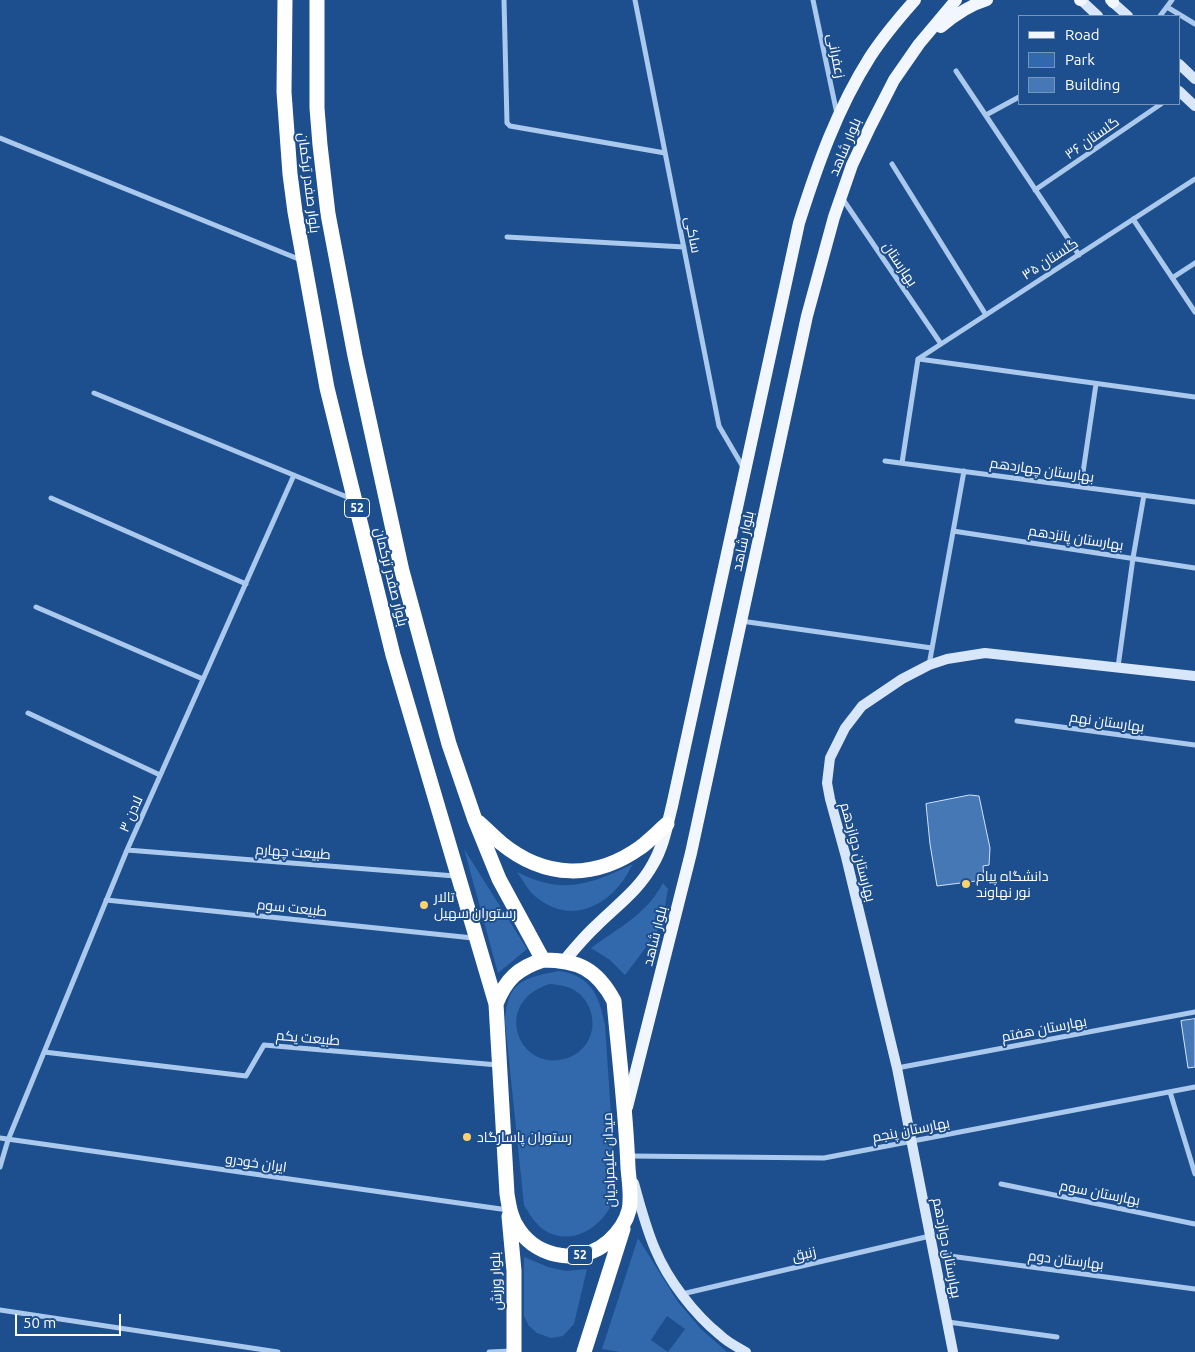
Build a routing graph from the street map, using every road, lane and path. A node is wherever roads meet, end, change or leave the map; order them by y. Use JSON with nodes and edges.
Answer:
{"nodes":[{"id":1,"x":286,"y":0,"type":"edge"},
{"id":2,"x":317,"y":0,"type":"edge"},
{"id":3,"x":504,"y":0,"type":"edge"},
{"id":4,"x":635,"y":0,"type":"edge"},
{"id":5,"x":813,"y":0,"type":"edge"},
{"id":6,"x":915,"y":0,"type":"edge"},
{"id":7,"x":956,"y":0,"type":"edge"},
{"id":8,"x":987,"y":0,"type":"edge"},
{"id":9,"x":1081,"y":0,"type":"edge"},
{"id":10,"x":1172,"y":0,"type":"edge"},
{"id":11,"x":1112,"y":1,"type":"edge"},
{"id":12,"x":1167,"y":7,"type":"junction"},
{"id":13,"x":1097,"y":15,"type":"edge"},
{"id":14,"x":1127,"y":15,"type":"edge"},
{"id":15,"x":1161,"y":15,"type":"edge"},
{"id":16,"x":1195,"y":24,"type":"edge"},
{"id":17,"x":909,"y":58,"type":"junction"},
{"id":18,"x":1180,"y":65,"type":"edge"},
{"id":19,"x":956,"y":71,"type":"dead end"},
{"id":20,"x":1195,"y":78,"type":"edge"},
{"id":21,"x":1180,"y":92,"type":"edge"},
{"id":22,"x":1018,"y":98,"type":"edge"},
{"id":23,"x":1159,"y":105,"type":"edge"},
{"id":24,"x":1195,"y":106,"type":"edge"},
{"id":25,"x":986,"y":115,"type":"junction"},
{"id":26,"x":837,"y":117,"type":"junction"},
{"id":27,"x":0,"y":138,"type":"edge"},
{"id":28,"x":665,"y":153,"type":"junction"},
{"id":29,"x":892,"y":164,"type":"dead end"},
{"id":30,"x":1195,"y":179,"type":"edge"},
{"id":31,"x":1036,"y":190,"type":"junction"},
{"id":32,"x":841,"y":197,"type":"junction"},
{"id":33,"x":1133,"y":219,"type":"junction"},
{"id":34,"x":507,"y":237,"type":"dead end"},
{"id":35,"x":684,"y":247,"type":"junction"},
{"id":36,"x":1079,"y":254,"type":"junction"},
{"id":37,"x":304,"y":261,"type":"junction"},
{"id":38,"x":1195,"y":263,"type":"edge"},
{"id":39,"x":1172,"y":278,"type":"junction"},
{"id":40,"x":1195,"y":312,"type":"edge"},
{"id":41,"x":986,"y":315,"type":"junction"},
{"id":42,"x":941,"y":344,"type":"junction"},
{"id":43,"x":918,"y":359,"type":"junction"},
{"id":44,"x":1096,"y":384,"type":"junction"},
{"id":45,"x":94,"y":393,"type":"dead end"},
{"id":46,"x":1195,"y":397,"type":"edge"},
{"id":47,"x":885,"y":461,"type":"dead end"},
{"id":48,"x":902,"y":463,"type":"junction"},
{"id":49,"x":744,"y":469,"type":"junction"},
{"id":50,"x":964,"y":471,"type":"junction"},
{"id":51,"x":294,"y":475,"type":"junction"},
{"id":52,"x":1081,"y":486,"type":"junction"},
{"id":53,"x":1144,"y":495,"type":"junction"},
{"id":54,"x":51,"y":498,"type":"dead end"},
{"id":55,"x":355,"y":500,"type":"junction"},
{"id":56,"x":1195,"y":502,"type":"edge"},
{"id":57,"x":953,"y":530,"type":"junction"},
{"id":58,"x":1133,"y":558,"type":"junction"},
{"id":59,"x":1195,"y":568,"type":"edge"},
{"id":60,"x":246,"y":584,"type":"junction"},
{"id":61,"x":36,"y":607,"type":"dead end"},
{"id":62,"x":741,"y":621,"type":"junction"},
{"id":63,"x":932,"y":648,"type":"junction"},
{"id":64,"x":929,"y":665,"type":"junction"},
{"id":65,"x":1118,"y":667,"type":"junction"},
{"id":66,"x":1195,"y":676,"type":"edge"},
{"id":67,"x":203,"y":679,"type":"junction"},
{"id":68,"x":28,"y":713,"type":"dead end"},
{"id":69,"x":1016,"y":721,"type":"dead end"},
{"id":70,"x":1195,"y":745,"type":"edge"},
{"id":71,"x":160,"y":775,"type":"junction"},
{"id":72,"x":474,"y":818,"type":"junction"},
{"id":73,"x":667,"y":824,"type":"junction"},
{"id":74,"x":127,"y":850,"type":"junction"},
{"id":75,"x":458,"y":876,"type":"junction"},
{"id":76,"x":106,"y":900,"type":"junction"},
{"id":77,"x":476,"y":938,"type":"junction"},
{"id":78,"x":543,"y":960,"type":"junction"},
{"id":79,"x":565,"y":960,"type":"junction"},
{"id":80,"x":496,"y":1004,"type":"junction"},
{"id":81,"x":1195,"y":1012,"type":"edge"},
{"id":82,"x":44,"y":1052,"type":"junction"},
{"id":83,"x":499,"y":1065,"type":"junction"},
{"id":84,"x":897,"y":1068,"type":"junction"},
{"id":85,"x":1195,"y":1087,"type":"edge"},
{"id":86,"x":1170,"y":1092,"type":"junction"},
{"id":87,"x":624,"y":1117,"type":"junction"},
{"id":88,"x":0,"y":1138,"type":"edge"},
{"id":89,"x":8,"y":1140,"type":"junction"},
{"id":90,"x":912,"y":1141,"type":"junction"},
{"id":91,"x":628,"y":1156,"type":"junction"},
{"id":92,"x":0,"y":1167,"type":"edge"},
{"id":93,"x":1195,"y":1174,"type":"edge"},
{"id":94,"x":1001,"y":1184,"type":"dead end"},
{"id":95,"x":509,"y":1210,"type":"junction"},
{"id":96,"x":626,"y":1219,"type":"junction"},
{"id":97,"x":1195,"y":1224,"type":"edge"},
{"id":98,"x":931,"y":1236,"type":"junction"},
{"id":99,"x":935,"y":1254,"type":"junction"},
{"id":100,"x":1195,"y":1288,"type":"edge"},
{"id":101,"x":682,"y":1294,"type":"junction"},
{"id":102,"x":0,"y":1310,"type":"edge"},
{"id":103,"x":948,"y":1322,"type":"junction"},
{"id":104,"x":1057,"y":1337,"type":"dead end"},
{"id":105,"x":278,"y":1352,"type":"edge"},
{"id":106,"x":489,"y":1352,"type":"edge"},
{"id":107,"x":516,"y":1352,"type":"edge"},
{"id":108,"x":584,"y":1352,"type":"edge"},
{"id":109,"x":746,"y":1352,"type":"edge"},
{"id":110,"x":953,"y":1352,"type":"edge"}],
"edges":[{"from":1,"to":37,"type":"highway","name":"بلوار صفدر ترکمان","number":"52"},
{"from":2,"to":72,"type":"highway","name":"بلوار صفدر ترکمان","number":"52"},
{"from":3,"to":28,"type":"street"},
{"from":4,"to":28,"type":"street","name":"ساکی"},
{"from":5,"to":26,"type":"street","name":"زعفرانی"},
{"from":6,"to":26,"type":"main road","name":"بلوار شاهد"},
{"from":7,"to":17,"type":"main road","name":"بلوار شاهد"},
{"from":8,"to":17,"type":"main road"},
{"from":9,"to":13,"type":"street"},
{"from":10,"to":12,"type":"street"},
{"from":11,"to":14,"type":"street"},
{"from":12,"to":15,"type":"street"},
{"from":12,"to":16,"type":"street"},
{"from":17,"to":32,"type":"main road","name":"بلوار شاهد"},
{"from":18,"to":20,"type":"street"},
{"from":19,"to":25,"type":"street"},
{"from":21,"to":24,"type":"street"},
{"from":22,"to":25,"type":"street"},
{"from":23,"to":31,"type":"street","name":"گلستان ۳۶"},
{"from":25,"to":31,"type":"street"},
{"from":26,"to":49,"type":"main road","name":"بلوار شاهد"},
{"from":27,"to":37,"type":"street"},
{"from":28,"to":35,"type":"street","name":"ساکی"},
{"from":29,"to":41,"type":"street"},
{"from":30,"to":33,"type":"street","name":"گلستان ۳۵"},
{"from":31,"to":36,"type":"street"},
{"from":32,"to":42,"type":"street","name":"بهارستان"},
{"from":32,"to":62,"type":"main road","name":"بلوار شاهد"},
{"from":33,"to":36,"type":"street","name":"گلستان ۳۵"},
{"from":33,"to":39,"type":"street"},
{"from":34,"to":35,"type":"street"},
{"from":35,"to":49,"type":"street","name":"ساکی"},
{"from":36,"to":41,"type":"street","name":"گلستان ۳۵"},
{"from":37,"to":55,"type":"highway","name":"بلوار صفدر ترکمان","number":"52"},
{"from":38,"to":39,"type":"street"},
{"from":39,"to":40,"type":"street"},
{"from":41,"to":42,"type":"street","name":"گلستان ۳۵"},
{"from":42,"to":43,"type":"street","name":"گلستان ۳۵"},
{"from":43,"to":44,"type":"street"},
{"from":43,"to":48,"type":"street"},
{"from":44,"to":46,"type":"street"},
{"from":44,"to":52,"type":"street"},
{"from":45,"to":51,"type":"street"},
{"from":47,"to":48,"type":"street","name":"بهارستان چهاردهم"},
{"from":48,"to":50,"type":"street","name":"بهارستان چهاردهم"},
{"from":49,"to":73,"type":"main road","name":"بلوار شاهد"},
{"from":50,"to":52,"type":"street","name":"بهارستان چهاردهم"},
{"from":50,"to":57,"type":"street"},
{"from":51,"to":55,"type":"street"},
{"from":51,"to":60,"type":"street","name":"لادن ۳"},
{"from":52,"to":53,"type":"street","name":"بهارستان چهاردهم"},
{"from":53,"to":56,"type":"street","name":"بهارستان چهاردهم"},
{"from":53,"to":58,"type":"street"},
{"from":54,"to":60,"type":"street"},
{"from":55,"to":75,"type":"highway","name":"بلوار صفدر ترکمان","number":"52"},
{"from":57,"to":58,"type":"street","name":"بهارستان پانزدهم"},
{"from":57,"to":63,"type":"street"},
{"from":58,"to":59,"type":"street","name":"بهارستان پانزدهم"},
{"from":58,"to":65,"type":"street"},
{"from":60,"to":67,"type":"street","name":"لادن ۳"},
{"from":61,"to":67,"type":"street"},
{"from":62,"to":63,"type":"street"},
{"from":62,"to":87,"type":"main road","name":"بلوار شاهد"},
{"from":63,"to":64,"type":"street"},
{"from":64,"to":65,"type":"street","name":"بهارستان دوازدهم"},
{"from":64,"to":84,"type":"street","name":"بهارستان دوازدهم"},
{"from":65,"to":66,"type":"street","name":"بهارستان دوازدهم"},
{"from":67,"to":71,"type":"street","name":"لادن ۳"},
{"from":68,"to":71,"type":"street"},
{"from":69,"to":70,"type":"street","name":"بهارستان نهم"},
{"from":71,"to":74,"type":"street","name":"لادن ۳"},
{"from":72,"to":73,"type":"highway"},
{"from":72,"to":78,"type":"highway","name":"بلوار صفدر ترکمان","number":"52"},
{"from":73,"to":79,"type":"main road","name":"بلوار شاهد"},
{"from":74,"to":75,"type":"street","name":"طبیعت چهارم"},
{"from":74,"to":76,"type":"street","name":"لادن ۳"},
{"from":75,"to":77,"type":"highway","name":"بلوار صفدر ترکمان","number":"52"},
{"from":76,"to":77,"type":"street","name":"طبیعت سوم"},
{"from":76,"to":82,"type":"street","name":"لادن ۳"},
{"from":77,"to":80,"type":"highway","name":"بلوار صفدر ترکمان","number":"52"},
{"from":78,"to":79,"type":"highway","name":"میدان علیمرادیان","number":"52"},
{"from":78,"to":80,"type":"highway","name":"میدان علیمرادیان","number":"52"},
{"from":79,"to":87,"type":"highway","name":"میدان علیمرادیان","number":"52"},
{"from":80,"to":83,"type":"highway","name":"میدان علیمرادیان","number":"52"},
{"from":81,"to":84,"type":"street","name":"بهارستان هفتم"},
{"from":82,"to":83,"type":"street","name":"طبیعت یکم"},
{"from":82,"to":89,"type":"street","name":"لادن ۳"},
{"from":83,"to":95,"type":"highway","name":"میدان علیمرادیان","number":"52"},
{"from":84,"to":90,"type":"street","name":"بهارستان دوازدهم"},
{"from":85,"to":86,"type":"street","name":"بهارستان پنجم"},
{"from":86,"to":90,"type":"street","name":"بهارستان پنجم"},
{"from":86,"to":93,"type":"street"},
{"from":87,"to":91,"type":"highway","name":"میدان علیمرادیان","number":"52"},
{"from":88,"to":89,"type":"street","name":"ایران خودرو"},
{"from":89,"to":92,"type":"street","name":"لادن ۳"},
{"from":89,"to":95,"type":"street","name":"ایران خودرو"},
{"from":90,"to":91,"type":"street","name":"بهارستان پنجم"},
{"from":90,"to":98,"type":"street","name":"بهارستان دوازدهم"},
{"from":91,"to":96,"type":"highway","name":"میدان علیمرادیان","number":"52"},
{"from":91,"to":101,"type":"street"},
{"from":94,"to":97,"type":"street","name":"بهارستان سوم"},
{"from":95,"to":96,"type":"highway","name":"میدان علیمرادیان","number":"52"},
{"from":95,"to":107,"type":"highway","name":"بلوار ورزش","number":"52"},
{"from":96,"to":108,"type":"highway","number":"52"},
{"from":98,"to":99,"type":"street","name":"بهارستان دوازدهم"},
{"from":98,"to":101,"type":"street","name":"زنبق"},
{"from":99,"to":100,"type":"street","name":"بهارستان دوم"},
{"from":99,"to":103,"type":"street","name":"بهارستان دوازدهم"},
{"from":101,"to":109,"type":"street"},
{"from":102,"to":105,"type":"street"},
{"from":103,"to":104,"type":"street"},
{"from":103,"to":110,"type":"street","name":"بهارستان دوازدهم"},
{"from":106,"to":107,"type":"street"}]}
